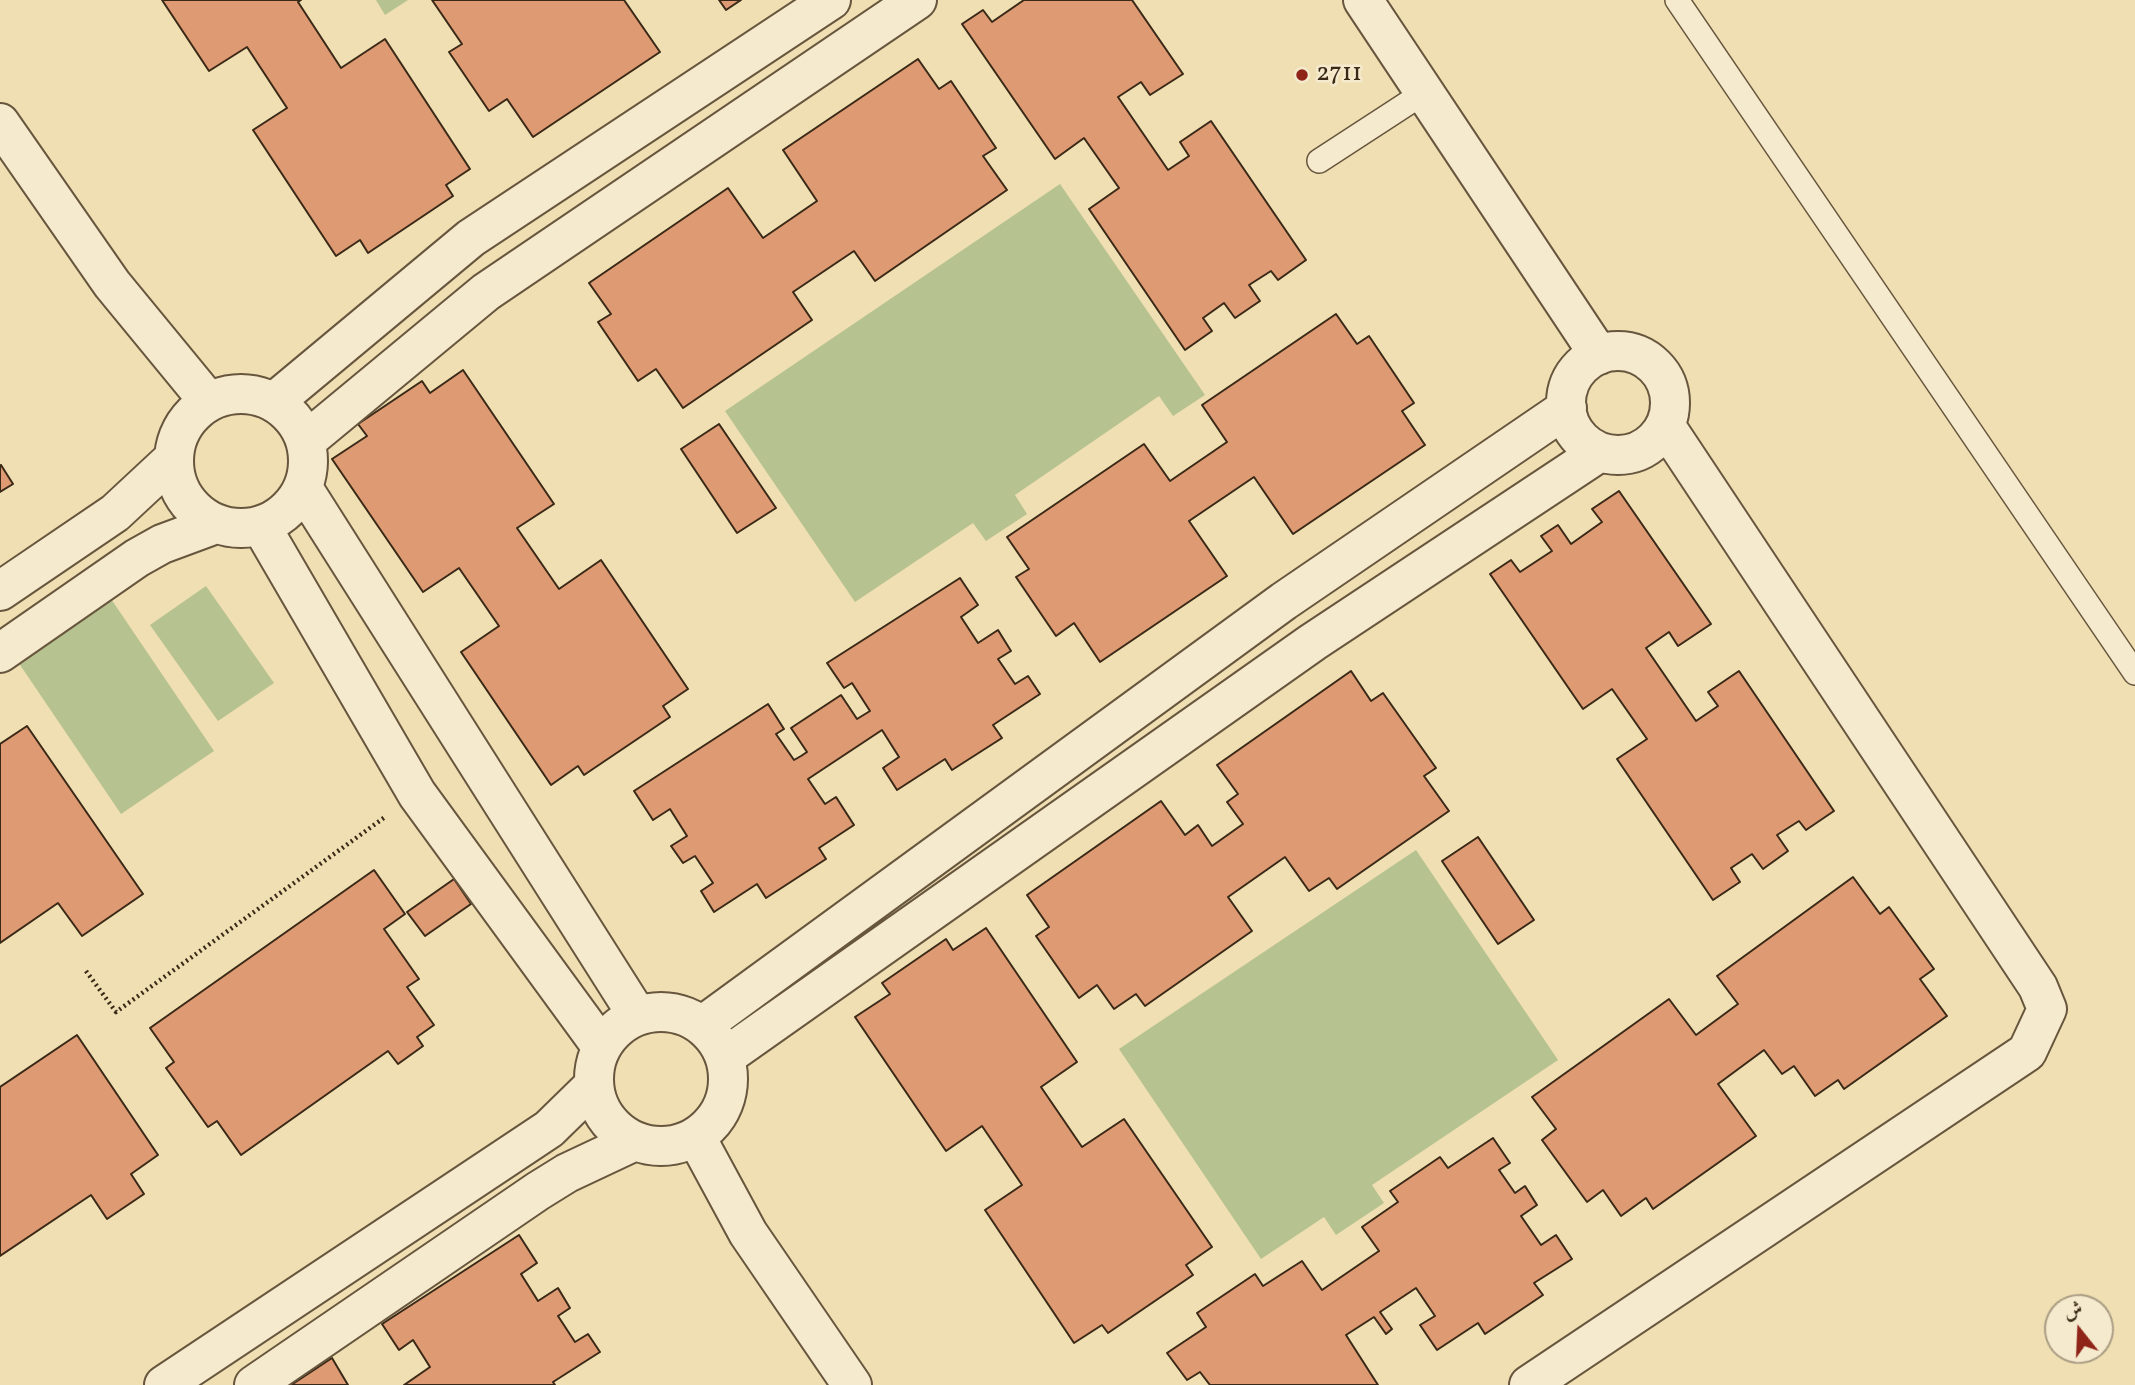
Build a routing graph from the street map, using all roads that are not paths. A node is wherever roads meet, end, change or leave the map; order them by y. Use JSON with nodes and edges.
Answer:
{"nodes":[{"id":1,"x":831,"y":0,"type":"edge"},
{"id":2,"x":917,"y":0,"type":"edge"},
{"id":3,"x":1363,"y":0,"type":"edge"},
{"id":4,"x":1676,"y":0,"type":"edge"},
{"id":5,"x":1424,"y":92,"type":"junction"},
{"id":6,"x":0,"y":123,"type":"edge"},
{"id":7,"x":1319,"y":161,"type":"dead end"},
{"id":8,"x":1599,"y":355,"type":"junction"},
{"id":9,"x":209,"y":402,"type":"junction"},
{"id":10,"x":274,"y":402,"type":"junction"},
{"id":11,"x":1567,"y":408,"type":"junction"},
{"id":12,"x":1665,"y":425,"type":"junction"},
{"id":13,"x":306,"y":441,"type":"junction"},
{"id":14,"x":1600,"y":452,"type":"junction"},
{"id":15,"x":173,"y":459,"type":"junction"},
{"id":16,"x":303,"y":488,"type":"junction"},
{"id":17,"x":216,"y":524,"type":"junction"},
{"id":18,"x":261,"y":526,"type":"junction"},
{"id":19,"x":0,"y":591,"type":"edge"},
{"id":20,"x":0,"y":653,"type":"edge"},
{"id":21,"x":2135,"y":673,"type":"edge"},
{"id":22,"x":637,"y":1015,"type":"junction"},
{"id":23,"x":703,"y":1025,"type":"junction"},
{"id":24,"x":601,"y":1046,"type":"junction"},
{"id":25,"x":725,"y":1057,"type":"junction"},
{"id":26,"x":592,"y":1087,"type":"junction"},
{"id":27,"x":696,"y":1137,"type":"junction"},
{"id":28,"x":635,"y":1141,"type":"junction"},
{"id":29,"x":164,"y":1385,"type":"edge"},
{"id":30,"x":254,"y":1385,"type":"edge"},
{"id":31,"x":852,"y":1385,"type":"edge"},
{"id":32,"x":1529,"y":1385,"type":"edge"}],
"edges":[{"from":1,"to":10,"type":"street"},
{"from":2,"to":13,"type":"street"},
{"from":3,"to":5,"type":"street"},
{"from":4,"to":21,"type":"lane"},
{"from":5,"to":7,"type":"lane"},
{"from":5,"to":8,"type":"street"},
{"from":6,"to":9,"type":"street"},
{"from":8,"to":11,"type":"street"},
{"from":8,"to":12,"type":"street"},
{"from":9,"to":10,"type":"street"},
{"from":9,"to":15,"type":"street"},
{"from":10,"to":13,"type":"street"},
{"from":11,"to":14,"type":"street"},
{"from":11,"to":23,"type":"street"},
{"from":12,"to":14,"type":"street"},
{"from":12,"to":32,"type":"street"},
{"from":13,"to":16,"type":"street"},
{"from":14,"to":25,"type":"street"},
{"from":15,"to":17,"type":"street"},
{"from":15,"to":19,"type":"street"},
{"from":16,"to":18,"type":"street"},
{"from":16,"to":22,"type":"street"},
{"from":17,"to":18,"type":"street"},
{"from":17,"to":20,"type":"street"},
{"from":18,"to":24,"type":"street"},
{"from":22,"to":23,"type":"street"},
{"from":22,"to":24,"type":"street"},
{"from":23,"to":25,"type":"street"},
{"from":24,"to":26,"type":"street"},
{"from":25,"to":27,"type":"street"},
{"from":26,"to":28,"type":"street"},
{"from":26,"to":29,"type":"street"},
{"from":27,"to":28,"type":"street"},
{"from":27,"to":31,"type":"street"},
{"from":28,"to":30,"type":"street"}]}
